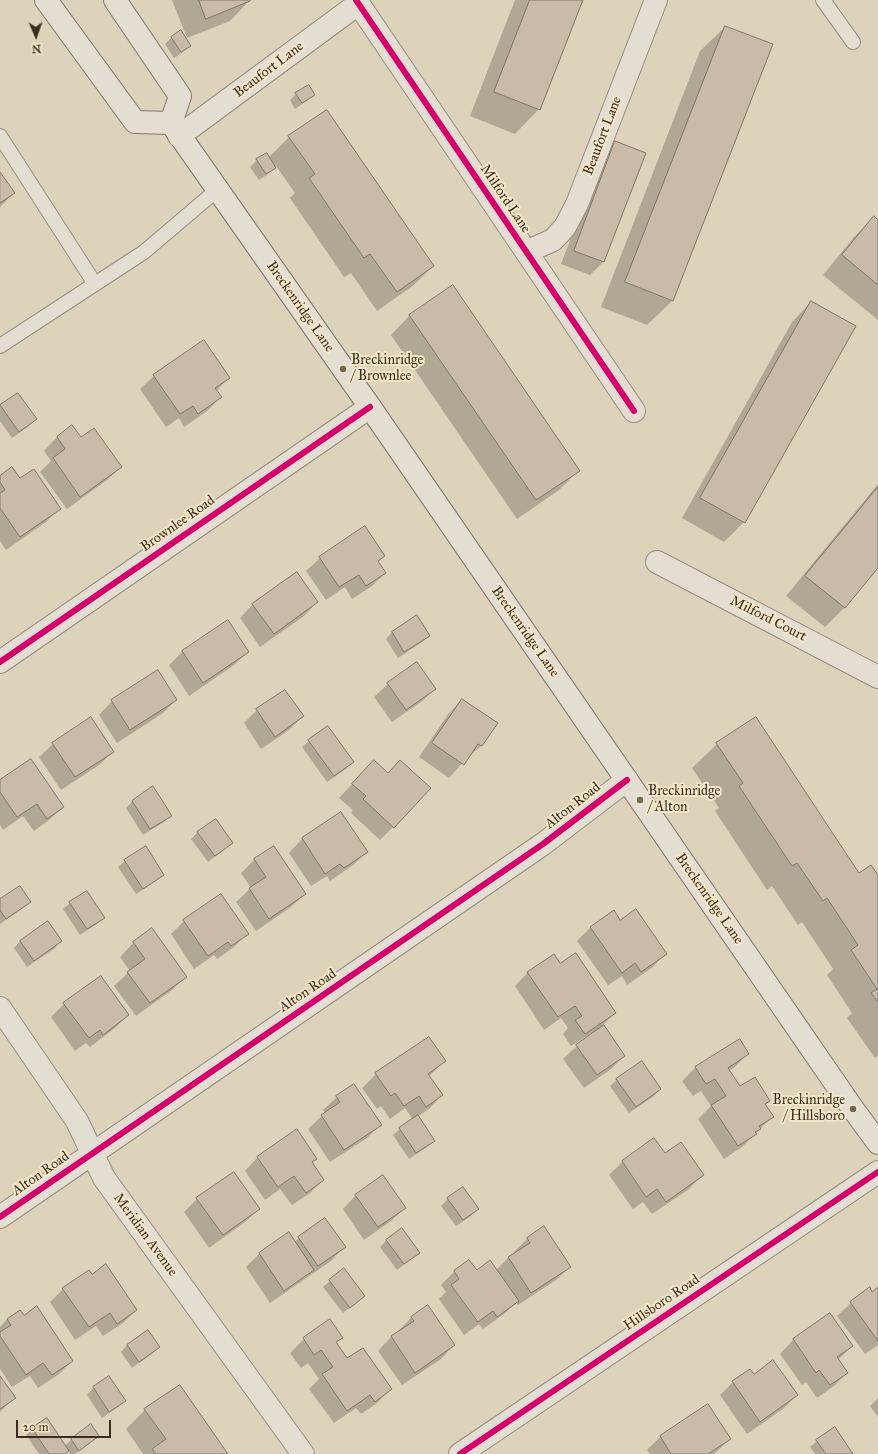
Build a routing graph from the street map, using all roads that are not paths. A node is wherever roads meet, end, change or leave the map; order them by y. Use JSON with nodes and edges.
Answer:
{"nodes":[{"id":1,"x":46,"y":0,"type":"edge"},
{"id":2,"x":115,"y":0,"type":"edge"},
{"id":3,"x":656,"y":0,"type":"edge"},
{"id":4,"x":823,"y":0,"type":"edge"},
{"id":5,"x":357,"y":2,"type":"edge"},
{"id":6,"x":853,"y":42,"type":"dead end"},
{"id":7,"x":175,"y":130,"type":"junction"},
{"id":8,"x":0,"y":136,"type":"edge"},
{"id":9,"x":217,"y":190,"type":"junction"},
{"id":10,"x":526,"y":252,"type":"junction"},
{"id":11,"x":95,"y":284,"type":"junction"},
{"id":12,"x":0,"y":346,"type":"edge"},
{"id":13,"x":370,"y":407,"type":"junction"},
{"id":14,"x":634,"y":411,"type":"dead end"},
{"id":15,"x":657,"y":562,"type":"dead end"},
{"id":16,"x":0,"y":662,"type":"edge"},
{"id":17,"x":878,"y":677,"type":"edge"},
{"id":18,"x":627,"y":780,"type":"junction"},
{"id":19,"x":0,"y":1008,"type":"edge"},
{"id":20,"x":878,"y":1143,"type":"edge"},
{"id":21,"x":92,"y":1153,"type":"junction"},
{"id":22,"x":878,"y":1172,"type":"edge"},
{"id":23,"x":0,"y":1217,"type":"edge"},
{"id":24,"x":303,"y":1454,"type":"edge"},
{"id":25,"x":460,"y":1454,"type":"edge"}],
"edges":[{"from":1,"to":7,"type":"street"},
{"from":2,"to":7,"type":"street"},
{"from":3,"to":10,"type":"street","name":"Beaufort Lane"},
{"from":4,"to":6,"type":"lane"},
{"from":5,"to":7,"type":"street","name":"Beaufort Lane"},
{"from":5,"to":10,"type":"street","name":"Milford Lane"},
{"from":7,"to":9,"type":"street","name":"Breckenridge Lane"},
{"from":8,"to":11,"type":"lane"},
{"from":9,"to":11,"type":"lane"},
{"from":9,"to":13,"type":"street","name":"Breckenridge Lane"},
{"from":10,"to":14,"type":"street","name":"Milford Lane"},
{"from":11,"to":12,"type":"lane"},
{"from":13,"to":16,"type":"street","name":"Brownlee Road"},
{"from":13,"to":18,"type":"street","name":"Breckenridge Lane"},
{"from":15,"to":17,"type":"street","name":"Milford Court"},
{"from":18,"to":20,"type":"street","name":"Breckenridge Lane"},
{"from":18,"to":21,"type":"street","name":"Alton Road"},
{"from":19,"to":21,"type":"street","name":"Meridian Avenue"},
{"from":21,"to":23,"type":"street","name":"Alton Road"},
{"from":21,"to":24,"type":"street","name":"Meridian Avenue"},
{"from":22,"to":25,"type":"street","name":"Hillsboro Road"}]}
